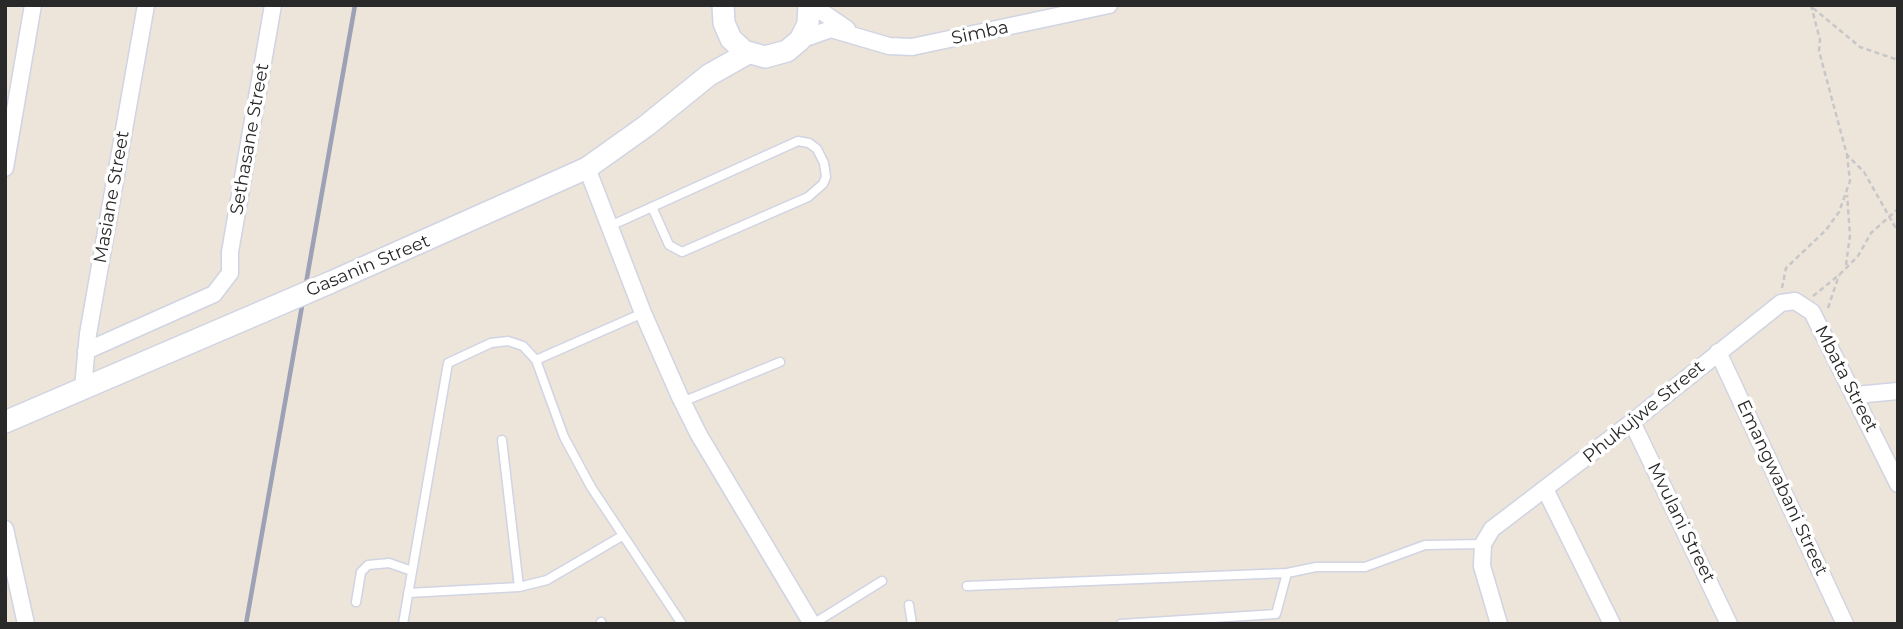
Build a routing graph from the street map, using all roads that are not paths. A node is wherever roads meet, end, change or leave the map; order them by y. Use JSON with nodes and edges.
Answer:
{"nodes":[{"id":1,"x":33,"y":5,"type":"edge"},
{"id":2,"x":146,"y":5,"type":"edge"},
{"id":3,"x":273,"y":5,"type":"edge"},
{"id":4,"x":811,"y":5,"type":"edge"},
{"id":5,"x":1109,"y":5,"type":"edge"},
{"id":6,"x":721,"y":16,"type":"edge"},
{"id":7,"x":852,"y":33,"type":"junction"},
{"id":8,"x":800,"y":40,"type":"junction"},
{"id":9,"x":748,"y":53,"type":"junction"},
{"id":10,"x":709,"y":75,"type":"junction"},
{"id":11,"x":587,"y":168,"type":"junction"},
{"id":12,"x":5,"y":169,"type":"edge"},
{"id":13,"x":652,"y":207,"type":"junction"},
{"id":14,"x":609,"y":226,"type":"junction"},
{"id":15,"x":643,"y":313,"type":"junction"},
{"id":16,"x":1811,"y":313,"type":"joint"},
{"id":17,"x":86,"y":351,"type":"junction"},
{"id":18,"x":1718,"y":352,"type":"junction"},
{"id":19,"x":536,"y":360,"type":"junction"},
{"id":20,"x":780,"y":362,"type":"dead end"},
{"id":21,"x":83,"y":388,"type":"junction"},
{"id":22,"x":1898,"y":391,"type":"edge"},
{"id":23,"x":1856,"y":395,"type":"junction"},
{"id":24,"x":682,"y":402,"type":"junction"},
{"id":25,"x":5,"y":422,"type":"edge"},
{"id":26,"x":1632,"y":422,"type":"junction"},
{"id":27,"x":502,"y":440,"type":"dead end"},
{"id":28,"x":1898,"y":484,"type":"edge"},
{"id":29,"x":1545,"y":489,"type":"junction"},
{"id":30,"x":5,"y":529,"type":"edge"},
{"id":31,"x":622,"y":536,"type":"junction"},
{"id":32,"x":1483,"y":544,"type":"junction"},
{"id":33,"x":8,"y":559,"type":"edge"},
{"id":34,"x":412,"y":571,"type":"junction"},
{"id":35,"x":1287,"y":573,"type":"junction"},
{"id":36,"x":882,"y":581,"type":"dead end"},
{"id":37,"x":967,"y":586,"type":"dead end"},
{"id":38,"x":519,"y":587,"type":"junction"},
{"id":39,"x":408,"y":593,"type":"junction"},
{"id":40,"x":356,"y":602,"type":"dead end"},
{"id":41,"x":909,"y":604,"type":"dead end"},
{"id":42,"x":26,"y":624,"type":"edge"},
{"id":43,"x":403,"y":624,"type":"edge"},
{"id":44,"x":682,"y":624,"type":"edge"},
{"id":45,"x":813,"y":624,"type":"edge"},
{"id":46,"x":912,"y":624,"type":"edge"},
{"id":47,"x":1121,"y":624,"type":"edge"},
{"id":48,"x":1499,"y":624,"type":"edge"},
{"id":49,"x":1612,"y":624,"type":"edge"},
{"id":50,"x":1730,"y":624,"type":"edge"},
{"id":51,"x":1845,"y":624,"type":"edge"}],
"edges":[{"from":1,"to":12,"type":"street"},
{"from":2,"to":17,"type":"street","name":"Masiane Street"},
{"from":3,"to":17,"type":"street","name":"Sethasane Street"},
{"from":4,"to":7,"type":"street"},
{"from":4,"to":8,"type":"street"},
{"from":5,"to":7,"type":"street","name":"Simba"},
{"from":6,"to":9,"type":"street"},
{"from":6,"to":10,"type":"street","name":"Gasanin Street"},
{"from":7,"to":8,"type":"street"},
{"from":8,"to":9,"type":"street"},
{"from":9,"to":10,"type":"street","name":"Gasanin Street"},
{"from":10,"to":11,"type":"street","name":"Gasanin Street"},
{"from":11,"to":14,"type":"street"},
{"from":11,"to":21,"type":"street","name":"Gasanin Street","bridge":true},
{"from":13,"to":13,"type":"lane"},
{"from":13,"to":14,"type":"lane"},
{"from":14,"to":15,"type":"street"},
{"from":15,"to":19,"type":"lane"},
{"from":15,"to":24,"type":"street"},
{"from":16,"to":18,"type":"street","name":"Phukujwe Street"},
{"from":16,"to":23,"type":"street","name":"Mbata Street"},
{"from":17,"to":21,"type":"street","name":"Masiane Street"},
{"from":18,"to":26,"type":"street","name":"Phukujwe Street"},
{"from":18,"to":51,"type":"street","name":"Emangwabani Street"},
{"from":19,"to":31,"type":"lane"},
{"from":19,"to":34,"type":"lane"},
{"from":20,"to":24,"type":"lane"},
{"from":21,"to":25,"type":"street","name":"Gasanin Street"},
{"from":22,"to":23,"type":"street"},
{"from":23,"to":28,"type":"street","name":"Mbata Street"},
{"from":24,"to":45,"type":"street"},
{"from":26,"to":29,"type":"street","name":"Phukujwe Street"},
{"from":26,"to":50,"type":"street","name":"Mvulani Street"},
{"from":27,"to":38,"type":"lane"},
{"from":29,"to":32,"type":"street","name":"Phukujwe Street"},
{"from":29,"to":49,"type":"street"},
{"from":30,"to":33,"type":"street"},
{"from":31,"to":38,"type":"lane"},
{"from":31,"to":44,"type":"lane"},
{"from":32,"to":35,"type":"lane"},
{"from":32,"to":48,"type":"street"},
{"from":33,"to":42,"type":"street"},
{"from":34,"to":39,"type":"lane"},
{"from":34,"to":40,"type":"lane"},
{"from":35,"to":37,"type":"lane"},
{"from":35,"to":47,"type":"lane"},
{"from":36,"to":45,"type":"lane"},
{"from":38,"to":39,"type":"lane"},
{"from":39,"to":43,"type":"lane"},
{"from":41,"to":46,"type":"lane"}]}
